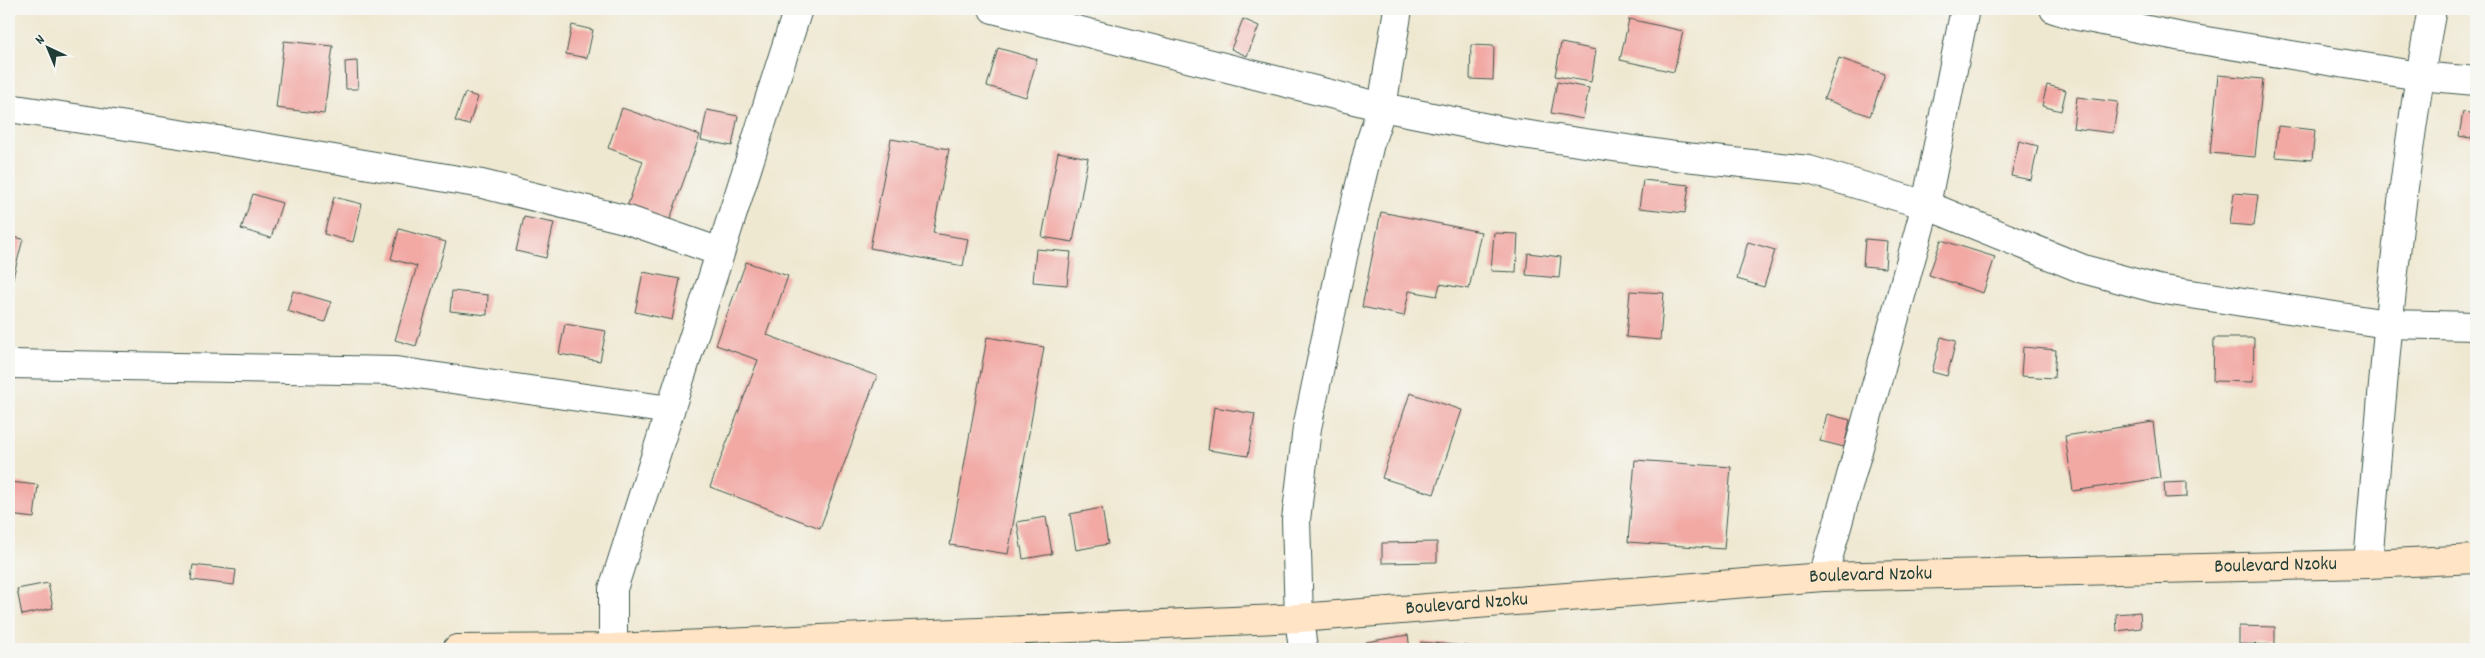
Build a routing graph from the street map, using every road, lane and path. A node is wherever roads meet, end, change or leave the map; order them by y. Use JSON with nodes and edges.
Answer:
{"nodes":[{"id":1,"x":798,"y":9,"type":"edge"},
{"id":2,"x":993,"y":9,"type":"edge"},
{"id":3,"x":1398,"y":9,"type":"edge"},
{"id":4,"x":1965,"y":9,"type":"edge"},
{"id":5,"x":2054,"y":9,"type":"edge"},
{"id":6,"x":2432,"y":9,"type":"edge"},
{"id":7,"x":2419,"y":76,"type":"junction"},
{"id":8,"x":2476,"y":81,"type":"edge"},
{"id":9,"x":1382,"y":107,"type":"junction"},
{"id":10,"x":9,"y":108,"type":"edge"},
{"id":11,"x":1926,"y":204,"type":"junction"},
{"id":12,"x":720,"y":252,"type":"junction"},
{"id":13,"x":2387,"y":324,"type":"junction"},
{"id":14,"x":2476,"y":326,"type":"edge"},
{"id":15,"x":9,"y":364,"type":"edge"},
{"id":16,"x":670,"y":410,"type":"junction"},
{"id":17,"x":2476,"y":559,"type":"edge"},
{"id":18,"x":2368,"y":564,"type":"junction"},
{"id":19,"x":1823,"y":577,"type":"junction"},
{"id":20,"x":1299,"y":618,"type":"junction"},
{"id":21,"x":613,"y":648,"type":"edge"},
{"id":22,"x":457,"y":649,"type":"edge"},
{"id":23,"x":476,"y":649,"type":"edge"},
{"id":24,"x":1303,"y":649,"type":"edge"}],
"edges":[{"from":1,"to":12,"type":"street"},
{"from":2,"to":9,"type":"street"},
{"from":3,"to":9,"type":"street"},
{"from":4,"to":11,"type":"street"},
{"from":5,"to":7,"type":"street"},
{"from":6,"to":7,"type":"street"},
{"from":7,"to":8,"type":"street"},
{"from":7,"to":13,"type":"street"},
{"from":9,"to":11,"type":"street"},
{"from":9,"to":20,"type":"street"},
{"from":10,"to":12,"type":"street"},
{"from":11,"to":13,"type":"street"},
{"from":11,"to":19,"type":"street"},
{"from":12,"to":16,"type":"street"},
{"from":13,"to":14,"type":"street"},
{"from":13,"to":18,"type":"street"},
{"from":15,"to":16,"type":"street"},
{"from":16,"to":21,"type":"street"},
{"from":17,"to":18,"type":"street","name":"Boulevard Nzoku"},
{"from":18,"to":19,"type":"street","name":"Boulevard Nzoku"},
{"from":19,"to":20,"type":"street","name":"Boulevard Nzoku"},
{"from":20,"to":21,"type":"street","name":"Boulevard Nzoku"},
{"from":20,"to":24,"type":"street"},
{"from":21,"to":23,"type":"street","name":"Boulevard Nzoku"},
{"from":22,"to":23,"type":"street","name":"Boulevard Nzoku"}]}
